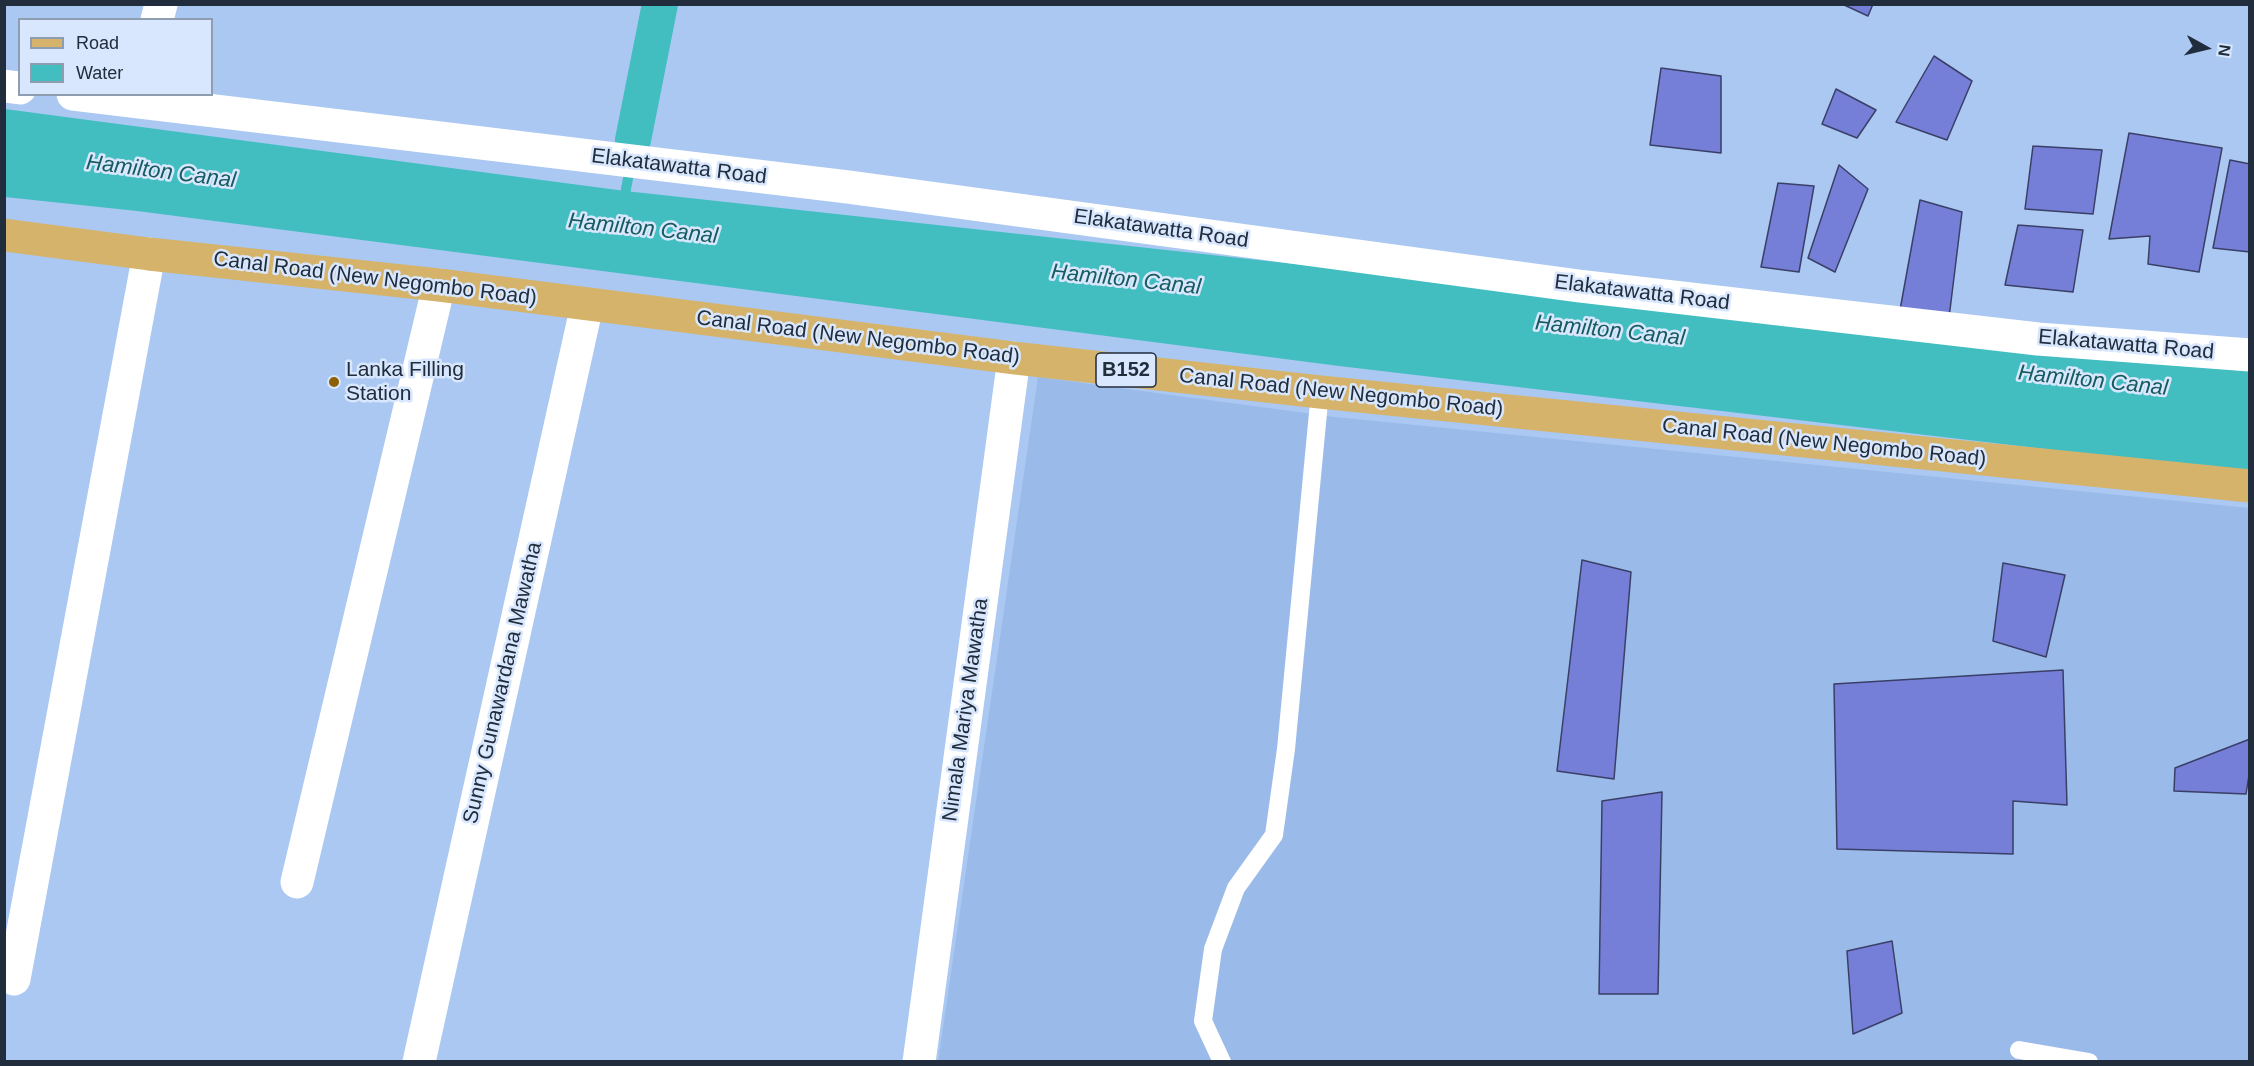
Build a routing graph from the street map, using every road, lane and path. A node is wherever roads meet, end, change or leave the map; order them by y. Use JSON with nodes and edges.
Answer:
{"nodes":[{"id":1,"x":104,"y":96,"type":"edge"},
{"id":2,"x":136,"y":98,"type":"edge"},
{"id":3,"x":4,"y":235,"type":"edge"},
{"id":4,"x":149,"y":254,"type":"junction"},
{"id":5,"x":439,"y":285,"type":"junction"},
{"id":6,"x":587,"y":304,"type":"junction"},
{"id":7,"x":2250,"y":355,"type":"edge"},
{"id":8,"x":1014,"y":358,"type":"junction"},
{"id":9,"x":1320,"y":392,"type":"junction"},
{"id":10,"x":2250,"y":486,"type":"edge"},
{"id":11,"x":297,"y":882,"type":"dead end"},
{"id":12,"x":14,"y":979,"type":"dead end"},
{"id":13,"x":2019,"y":1050,"type":"dead end"},
{"id":14,"x":419,"y":1062,"type":"edge"},
{"id":15,"x":919,"y":1062,"type":"edge"},
{"id":16,"x":1222,"y":1062,"type":"edge"},
{"id":17,"x":2089,"y":1062,"type":"edge"}],
"edges":[{"from":1,"to":2,"type":"street","name":"Elakatawatta Road"},
{"from":2,"to":7,"type":"street","name":"Elakatawatta Road"},
{"from":3,"to":4,"type":"main road","name":"Canal Road (New Negombo Road)","number":"B152"},
{"from":4,"to":5,"type":"main road","name":"Canal Road (New Negombo Road)","number":"B152"},
{"from":4,"to":12,"type":"street"},
{"from":5,"to":6,"type":"main road","name":"Canal Road (New Negombo Road)","number":"B152"},
{"from":5,"to":11,"type":"street"},
{"from":6,"to":8,"type":"main road","name":"Canal Road (New Negombo Road)","number":"B152"},
{"from":6,"to":14,"type":"street","name":"Sunny Gunawardana Mawatha"},
{"from":8,"to":9,"type":"main road","name":"Canal Road (New Negombo Road)","number":"B152"},
{"from":8,"to":15,"type":"street","name":"Nimala Mariya Mawatha"},
{"from":9,"to":10,"type":"main road","name":"Canal Road (New Negombo Road)","number":"B152"},
{"from":9,"to":16,"type":"lane"},
{"from":13,"to":17,"type":"lane"}]}
